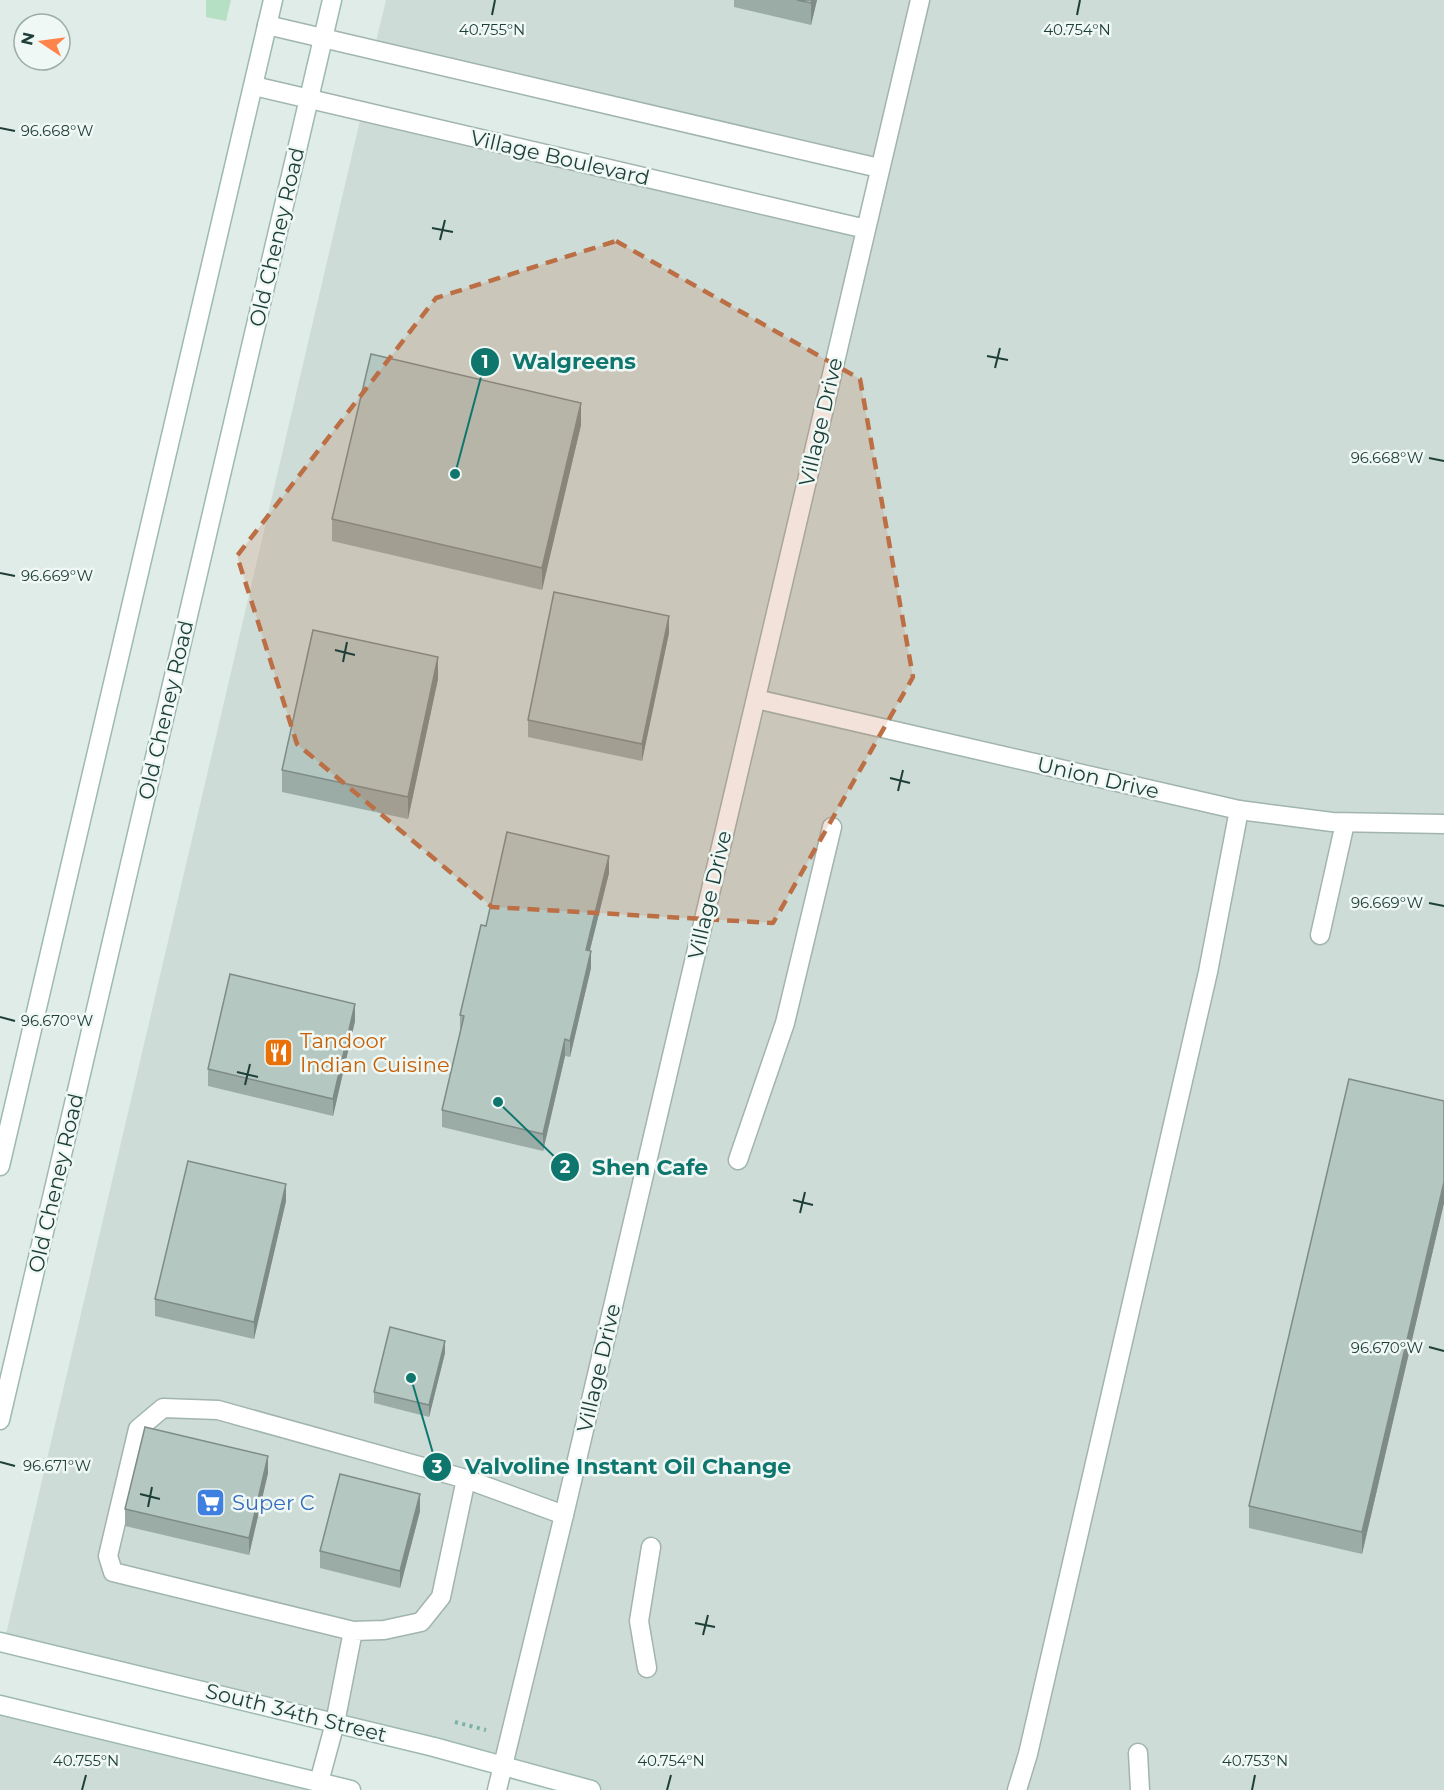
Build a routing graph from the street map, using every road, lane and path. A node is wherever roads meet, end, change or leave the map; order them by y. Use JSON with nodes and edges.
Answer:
{"nodes":[{"id":1,"x":273,"y":0,"type":"edge"},
{"id":2,"x":332,"y":0,"type":"edge"},
{"id":3,"x":920,"y":0,"type":"edge"},
{"id":4,"x":267,"y":25,"type":"junction"},
{"id":5,"x":323,"y":38,"type":"junction"},
{"id":6,"x":254,"y":86,"type":"junction"},
{"id":7,"x":309,"y":100,"type":"junction"},
{"id":8,"x":879,"y":168,"type":"junction"},
{"id":9,"x":866,"y":229,"type":"junction"},
{"id":10,"x":756,"y":699,"type":"junction"},
{"id":11,"x":1239,"y":810,"type":"junction"},
{"id":12,"x":1345,"y":823,"type":"junction"},
{"id":13,"x":1444,"y":824,"type":"edge"},
{"id":14,"x":832,"y":827,"type":"dead end"},
{"id":15,"x":1320,"y":935,"type":"dead end"},
{"id":16,"x":738,"y":1160,"type":"dead end"},
{"id":17,"x":0,"y":1166,"type":"edge"},
{"id":18,"x":0,"y":1420,"type":"edge"},
{"id":19,"x":466,"y":1479,"type":"junction"},
{"id":20,"x":564,"y":1515,"type":"junction"},
{"id":21,"x":651,"y":1546,"type":"dead end"},
{"id":22,"x":353,"y":1631,"type":"junction"},
{"id":23,"x":0,"y":1642,"type":"edge"},
{"id":24,"x":647,"y":1668,"type":"dead end"},
{"id":25,"x":0,"y":1705,"type":"edge"},
{"id":26,"x":335,"y":1723,"type":"junction"},
{"id":27,"x":1138,"y":1753,"type":"dead end"},
{"id":28,"x":503,"y":1766,"type":"junction"},
{"id":29,"x":319,"y":1782,"type":"junction"},
{"id":30,"x":351,"y":1790,"type":"edge"},
{"id":31,"x":497,"y":1790,"type":"edge"},
{"id":32,"x":591,"y":1790,"type":"edge"},
{"id":33,"x":1017,"y":1790,"type":"edge"},
{"id":34,"x":1140,"y":1790,"type":"edge"}],
"edges":[{"from":1,"to":4,"type":"street"},
{"from":2,"to":5,"type":"street","name":"Old Cheney Road"},
{"from":3,"to":8,"type":"street","name":"Village Drive"},
{"from":4,"to":5,"type":"street"},
{"from":4,"to":6,"type":"street"},
{"from":5,"to":7,"type":"street","name":"Old Cheney Road"},
{"from":5,"to":8,"type":"street"},
{"from":6,"to":7,"type":"street","name":"Village Boulevard"},
{"from":6,"to":17,"type":"street"},
{"from":7,"to":9,"type":"street","name":"Village Boulevard"},
{"from":7,"to":18,"type":"street","name":"Old Cheney Road"},
{"from":8,"to":9,"type":"street","name":"Village Drive"},
{"from":9,"to":10,"type":"street","name":"Village Drive"},
{"from":10,"to":11,"type":"street","name":"Union Drive"},
{"from":10,"to":20,"type":"street","name":"Village Drive"},
{"from":11,"to":12,"type":"street","name":"Union Drive"},
{"from":11,"to":33,"type":"street"},
{"from":12,"to":13,"type":"street","name":"Union Drive"},
{"from":12,"to":15,"type":"street"},
{"from":14,"to":16,"type":"street"},
{"from":19,"to":20,"type":"street"},
{"from":19,"to":22,"type":"street"},
{"from":19,"to":22,"type":"street"},
{"from":20,"to":28,"type":"street","name":"Village Drive"},
{"from":21,"to":24,"type":"street"},
{"from":22,"to":26,"type":"street"},
{"from":23,"to":26,"type":"street","name":"South 34th Street"},
{"from":25,"to":29,"type":"street"},
{"from":26,"to":28,"type":"street","name":"South 34th Street"},
{"from":26,"to":29,"type":"street"},
{"from":27,"to":34,"type":"street"},
{"from":28,"to":31,"type":"street","name":"Village Drive"},
{"from":28,"to":32,"type":"street","name":"South 34th Street"},
{"from":29,"to":30,"type":"street"}]}
